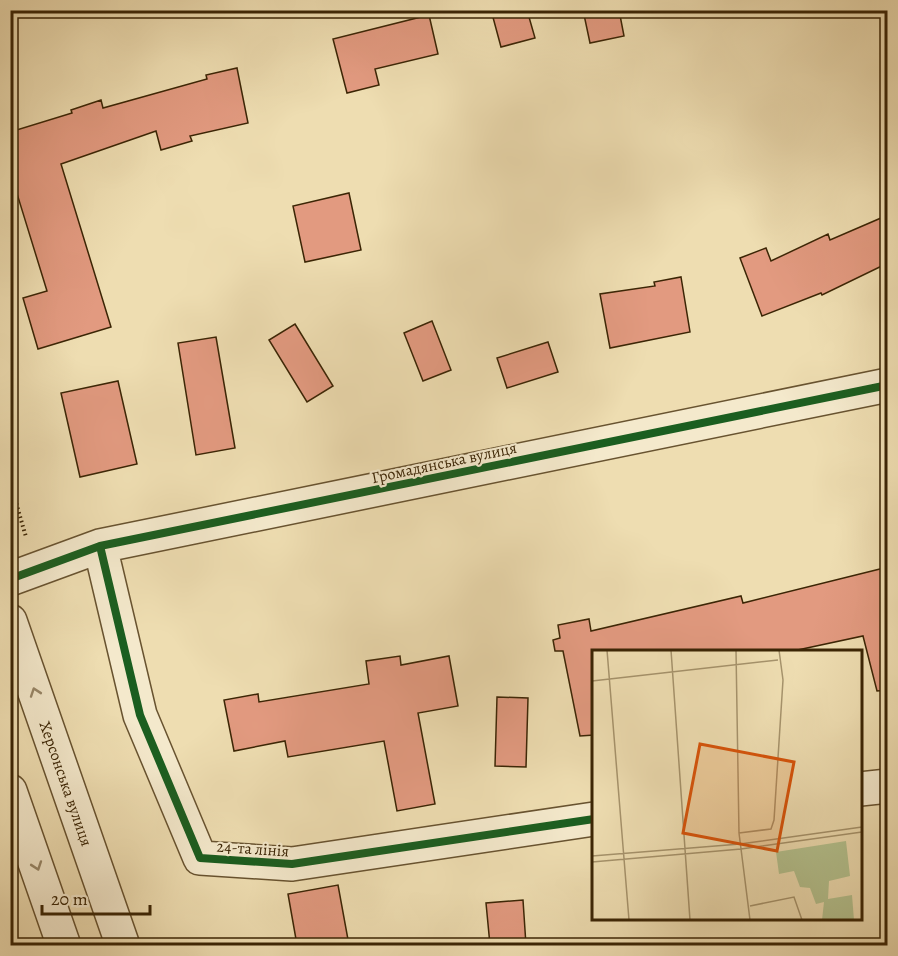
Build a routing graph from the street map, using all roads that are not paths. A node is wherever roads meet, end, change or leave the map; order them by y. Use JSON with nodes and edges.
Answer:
{"nodes":[{"id":1,"x":888,"y":385,"type":"edge"},
{"id":2,"x":100,"y":546,"type":"junction"},
{"id":3,"x":23,"y":574,"type":"edge"},
{"id":4,"x":10,"y":621,"type":"edge"},
{"id":5,"x":888,"y":786,"type":"edge"},
{"id":6,"x":862,"y":789,"type":"edge"},
{"id":7,"x":10,"y":791,"type":"edge"},
{"id":8,"x":592,"y":819,"type":"edge"},
{"id":9,"x":64,"y":945,"type":"edge"},
{"id":10,"x":123,"y":945,"type":"edge"}],
"edges":[{"from":1,"to":2,"type":"street","name":"Громадянська вулиця"},
{"from":2,"to":3,"type":"street","name":"Громадянська вулиця"},
{"from":2,"to":8,"type":"street","name":"24-та лінія"},
{"from":10,"to":4,"type":"street","name":"Херсонська вулиця","one_way":true},
{"from":5,"to":6,"type":"street"},
{"from":7,"to":9,"type":"street","one_way":true}]}
